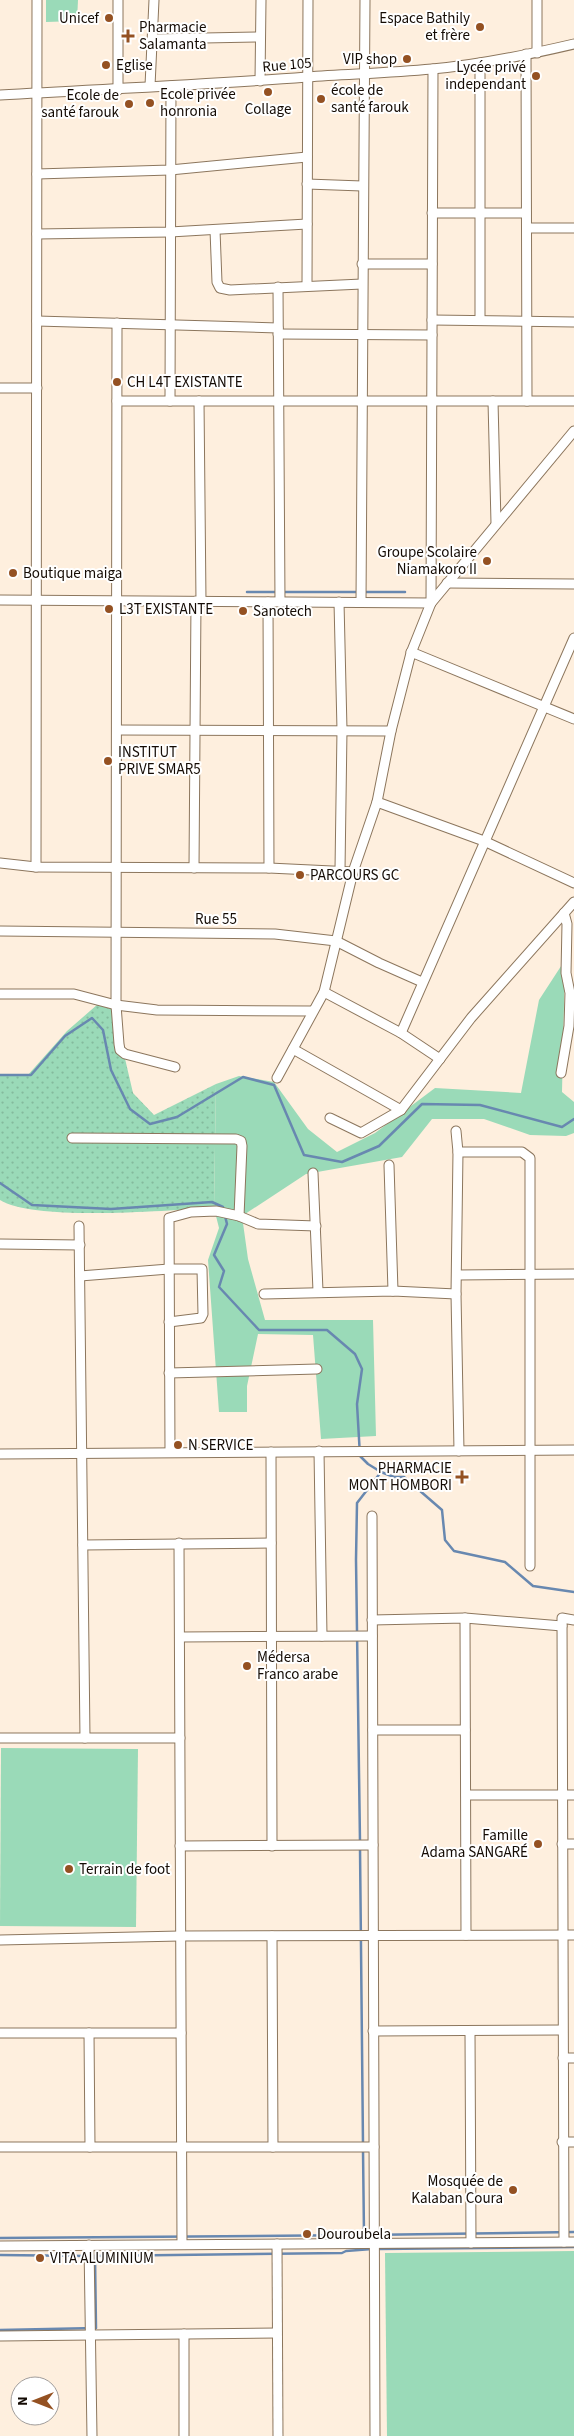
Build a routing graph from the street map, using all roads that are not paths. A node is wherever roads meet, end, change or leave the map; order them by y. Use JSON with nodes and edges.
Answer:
{"nodes":[{"id":1,"x":37,"y":0,"type":"edge"},
{"id":2,"x":118,"y":0,"type":"edge"},
{"id":3,"x":154,"y":0,"type":"edge"},
{"id":4,"x":261,"y":0,"type":"edge"},
{"id":5,"x":308,"y":0,"type":"edge"},
{"id":6,"x":365,"y":0,"type":"edge"},
{"id":7,"x":537,"y":0,"type":"edge"},
{"id":8,"x":260,"y":37,"type":"junction"},
{"id":9,"x":152,"y":39,"type":"junction"},
{"id":10,"x":574,"y":44,"type":"edge"},
{"id":11,"x":537,"y":53,"type":"junction"},
{"id":12,"x":526,"y":54,"type":"junction"},
{"id":13,"x":480,"y":63,"type":"junction"},
{"id":14,"x":433,"y":69,"type":"junction"},
{"id":15,"x":365,"y":74,"type":"junction"},
{"id":16,"x":308,"y":77,"type":"junction"},
{"id":17,"x":260,"y":81,"type":"junction"},
{"id":18,"x":150,"y":86,"type":"junction"},
{"id":19,"x":171,"y":86,"type":"junction"},
{"id":20,"x":118,"y":90,"type":"junction"},
{"id":21,"x":37,"y":93,"type":"junction"},
{"id":22,"x":0,"y":95,"type":"edge"},
{"id":23,"x":307,"y":157,"type":"junction"},
{"id":24,"x":170,"y":170,"type":"junction"},
{"id":25,"x":37,"y":174,"type":"junction"},
{"id":26,"x":307,"y":184,"type":"junction"},
{"id":27,"x":362,"y":186,"type":"junction"},
{"id":28,"x":432,"y":213,"type":"junction"},
{"id":29,"x":480,"y":213,"type":"junction"},
{"id":30,"x":526,"y":213,"type":"junction"},
{"id":31,"x":307,"y":224,"type":"junction"},
{"id":32,"x":527,"y":228,"type":"junction"},
{"id":33,"x":574,"y":228,"type":"edge"},
{"id":34,"x":215,"y":230,"type":"junction"},
{"id":35,"x":170,"y":232,"type":"junction"},
{"id":36,"x":37,"y":234,"type":"junction"},
{"id":37,"x":362,"y":264,"type":"junction"},
{"id":38,"x":432,"y":264,"type":"junction"},
{"id":39,"x":362,"y":284,"type":"junction"},
{"id":40,"x":307,"y":286,"type":"junction"},
{"id":41,"x":278,"y":287,"type":"junction"},
{"id":42,"x":432,"y":320,"type":"junction"},
{"id":43,"x":480,"y":320,"type":"junction"},
{"id":44,"x":527,"y":320,"type":"junction"},
{"id":45,"x":37,"y":321,"type":"junction"},
{"id":46,"x":574,"y":322,"type":"edge"},
{"id":47,"x":117,"y":324,"type":"junction"},
{"id":48,"x":170,"y":325,"type":"junction"},
{"id":49,"x":278,"y":331,"type":"junction"},
{"id":50,"x":362,"y":333,"type":"junction"},
{"id":51,"x":432,"y":335,"type":"junction"},
{"id":52,"x":0,"y":388,"type":"edge"},
{"id":53,"x":37,"y":388,"type":"junction"},
{"id":54,"x":117,"y":401,"type":"junction"},
{"id":55,"x":170,"y":401,"type":"junction"},
{"id":56,"x":199,"y":401,"type":"junction"},
{"id":57,"x":279,"y":401,"type":"junction"},
{"id":58,"x":362,"y":401,"type":"junction"},
{"id":59,"x":432,"y":401,"type":"junction"},
{"id":60,"x":493,"y":401,"type":"junction"},
{"id":61,"x":527,"y":401,"type":"junction"},
{"id":62,"x":574,"y":401,"type":"edge"},
{"id":63,"x":574,"y":431,"type":"edge"},
{"id":64,"x":496,"y":523,"type":"junction"},
{"id":65,"x":447,"y":583,"type":"junction"},
{"id":66,"x":574,"y":584,"type":"edge"},
{"id":67,"x":0,"y":600,"type":"edge"},
{"id":68,"x":36,"y":600,"type":"junction"},
{"id":69,"x":117,"y":601,"type":"junction"},
{"id":70,"x":198,"y":601,"type":"junction"},
{"id":71,"x":268,"y":602,"type":"junction"},
{"id":72,"x":280,"y":602,"type":"junction"},
{"id":73,"x":339,"y":602,"type":"junction"},
{"id":74,"x":361,"y":602,"type":"junction"},
{"id":75,"x":431,"y":603,"type":"junction"},
{"id":76,"x":574,"y":638,"type":"edge"},
{"id":77,"x":412,"y":652,"type":"junction"},
{"id":78,"x":544,"y":707,"type":"junction"},
{"id":79,"x":574,"y":720,"type":"edge"},
{"id":80,"x":117,"y":730,"type":"junction"},
{"id":81,"x":196,"y":730,"type":"junction"},
{"id":82,"x":269,"y":730,"type":"junction"},
{"id":83,"x":342,"y":730,"type":"junction"},
{"id":84,"x":391,"y":731,"type":"junction"},
{"id":85,"x":377,"y":802,"type":"junction"},
{"id":86,"x":484,"y":841,"type":"junction"},
{"id":87,"x":0,"y":863,"type":"edge"},
{"id":88,"x":36,"y":867,"type":"junction"},
{"id":89,"x":117,"y":867,"type":"junction"},
{"id":90,"x":194,"y":868,"type":"junction"},
{"id":91,"x":269,"y":868,"type":"junction"},
{"id":92,"x":340,"y":870,"type":"junction"},
{"id":93,"x":353,"y":872,"type":"junction"},
{"id":94,"x":574,"y":884,"type":"edge"},
{"id":95,"x":574,"y":902,"type":"edge"},
{"id":96,"x":564,"y":913,"type":"junction"},
{"id":97,"x":0,"y":932,"type":"edge"},
{"id":98,"x":117,"y":932,"type":"junction"},
{"id":99,"x":336,"y":941,"type":"junction"},
{"id":100,"x":422,"y":982,"type":"junction"},
{"id":101,"x":324,"y":992,"type":"junction"},
{"id":102,"x":0,"y":994,"type":"edge"},
{"id":103,"x":116,"y":1005,"type":"junction"},
{"id":104,"x":312,"y":1011,"type":"junction"},
{"id":105,"x":401,"y":1033,"type":"junction"},
{"id":106,"x":293,"y":1049,"type":"junction"},
{"id":107,"x":440,"y":1059,"type":"junction"},
{"id":108,"x":175,"y":1067,"type":"dead end"},
{"id":109,"x":561,"y":1073,"type":"dead end"},
{"id":110,"x":277,"y":1078,"type":"dead end"},
{"id":111,"x":401,"y":1110,"type":"junction"},
{"id":112,"x":330,"y":1118,"type":"dead end"},
{"id":113,"x":456,"y":1131,"type":"dead end"},
{"id":114,"x":72,"y":1138,"type":"dead end"},
{"id":115,"x":458,"y":1152,"type":"junction"},
{"id":116,"x":389,"y":1165,"type":"dead end"},
{"id":117,"x":313,"y":1173,"type":"dead end"},
{"id":118,"x":239,"y":1216,"type":"junction"},
{"id":119,"x":80,"y":1226,"type":"dead end"},
{"id":120,"x":316,"y":1226,"type":"junction"},
{"id":121,"x":0,"y":1244,"type":"edge"},
{"id":122,"x":80,"y":1245,"type":"junction"},
{"id":123,"x":169,"y":1270,"type":"junction"},
{"id":124,"x":574,"y":1274,"type":"edge"},
{"id":125,"x":457,"y":1275,"type":"junction"},
{"id":126,"x":530,"y":1275,"type":"junction"},
{"id":127,"x":80,"y":1276,"type":"junction"},
{"id":128,"x":318,"y":1291,"type":"junction"},
{"id":129,"x":393,"y":1291,"type":"junction"},
{"id":130,"x":264,"y":1294,"type":"dead end"},
{"id":131,"x":456,"y":1294,"type":"junction"},
{"id":132,"x":169,"y":1322,"type":"junction"},
{"id":133,"x":316,"y":1369,"type":"dead end"},
{"id":134,"x":169,"y":1373,"type":"junction"},
{"id":135,"x":530,"y":1450,"type":"junction"},
{"id":136,"x":574,"y":1450,"type":"edge"},
{"id":137,"x":319,"y":1451,"type":"junction"},
{"id":138,"x":459,"y":1451,"type":"junction"},
{"id":139,"x":170,"y":1452,"type":"junction"},
{"id":140,"x":271,"y":1452,"type":"junction"},
{"id":141,"x":82,"y":1453,"type":"junction"},
{"id":142,"x":0,"y":1454,"type":"edge"},
{"id":143,"x":372,"y":1516,"type":"dead end"},
{"id":144,"x":271,"y":1543,"type":"junction"},
{"id":145,"x":179,"y":1544,"type":"junction"},
{"id":146,"x":83,"y":1545,"type":"junction"},
{"id":147,"x":530,"y":1566,"type":"dead end"},
{"id":148,"x":465,"y":1618,"type":"junction"},
{"id":149,"x":372,"y":1620,"type":"junction"},
{"id":150,"x":574,"y":1620,"type":"edge"},
{"id":151,"x":562,"y":1626,"type":"junction"},
{"id":152,"x":180,"y":1636,"type":"junction"},
{"id":153,"x":322,"y":1636,"type":"junction"},
{"id":154,"x":372,"y":1636,"type":"junction"},
{"id":155,"x":271,"y":1637,"type":"junction"},
{"id":156,"x":372,"y":1730,"type":"junction"},
{"id":157,"x":466,"y":1730,"type":"junction"},
{"id":158,"x":0,"y":1738,"type":"edge"},
{"id":159,"x":85,"y":1738,"type":"junction"},
{"id":160,"x":180,"y":1738,"type":"junction"},
{"id":161,"x":466,"y":1795,"type":"junction"},
{"id":162,"x":562,"y":1795,"type":"junction"},
{"id":163,"x":574,"y":1795,"type":"edge"},
{"id":164,"x":562,"y":1844,"type":"junction"},
{"id":165,"x":574,"y":1844,"type":"edge"},
{"id":166,"x":373,"y":1845,"type":"junction"},
{"id":167,"x":180,"y":1846,"type":"junction"},
{"id":168,"x":272,"y":1846,"type":"junction"},
{"id":169,"x":466,"y":1935,"type":"junction"},
{"id":170,"x":562,"y":1935,"type":"junction"},
{"id":171,"x":574,"y":1935,"type":"edge"},
{"id":172,"x":180,"y":1936,"type":"junction"},
{"id":173,"x":272,"y":1936,"type":"junction"},
{"id":174,"x":373,"y":1936,"type":"junction"},
{"id":175,"x":0,"y":1940,"type":"edge"},
{"id":176,"x":562,"y":2030,"type":"junction"},
{"id":177,"x":373,"y":2031,"type":"junction"},
{"id":178,"x":470,"y":2031,"type":"junction"},
{"id":179,"x":0,"y":2033,"type":"edge"},
{"id":180,"x":89,"y":2033,"type":"junction"},
{"id":181,"x":180,"y":2033,"type":"junction"},
{"id":182,"x":562,"y":2058,"type":"junction"},
{"id":183,"x":574,"y":2058,"type":"edge"},
{"id":184,"x":562,"y":2142,"type":"junction"},
{"id":185,"x":574,"y":2142,"type":"edge"},
{"id":186,"x":374,"y":2146,"type":"junction"},
{"id":187,"x":0,"y":2147,"type":"edge"},
{"id":188,"x":90,"y":2147,"type":"junction"},
{"id":189,"x":181,"y":2147,"type":"junction"},
{"id":190,"x":273,"y":2147,"type":"junction"},
{"id":191,"x":564,"y":2242,"type":"junction"},
{"id":192,"x":574,"y":2242,"type":"edge"},
{"id":193,"x":374,"y":2243,"type":"junction"},
{"id":194,"x":472,"y":2243,"type":"junction"},
{"id":195,"x":182,"y":2244,"type":"junction"},
{"id":196,"x":277,"y":2244,"type":"junction"},
{"id":197,"x":89,"y":2245,"type":"junction"},
{"id":198,"x":0,"y":2246,"type":"edge"},
{"id":199,"x":277,"y":2333,"type":"junction"},
{"id":200,"x":184,"y":2334,"type":"junction"},
{"id":201,"x":90,"y":2335,"type":"junction"},
{"id":202,"x":0,"y":2336,"type":"edge"},
{"id":203,"x":92,"y":2436,"type":"edge"},
{"id":204,"x":184,"y":2436,"type":"edge"},
{"id":205,"x":278,"y":2436,"type":"edge"},
{"id":206,"x":375,"y":2436,"type":"edge"}],
"edges":[{"from":1,"to":21,"type":"street"},
{"from":2,"to":20,"type":"street"},
{"from":3,"to":9,"type":"street"},
{"from":4,"to":8,"type":"street"},
{"from":5,"to":16,"type":"street"},
{"from":6,"to":15,"type":"street"},
{"from":7,"to":11,"type":"street"},
{"from":8,"to":9,"type":"street"},
{"from":8,"to":17,"type":"street"},
{"from":9,"to":18,"type":"street"},
{"from":10,"to":11,"type":"street","name":"Rue 105"},
{"from":11,"to":12,"type":"street","name":"Rue 105"},
{"from":12,"to":13,"type":"street","name":"Rue 105"},
{"from":12,"to":30,"type":"street"},
{"from":13,"to":14,"type":"street","name":"Rue 105"},
{"from":13,"to":29,"type":"street"},
{"from":14,"to":15,"type":"street","name":"Rue 105"},
{"from":14,"to":28,"type":"street"},
{"from":15,"to":16,"type":"street","name":"Rue 105"},
{"from":15,"to":27,"type":"street"},
{"from":16,"to":17,"type":"street","name":"Rue 105"},
{"from":16,"to":23,"type":"street"},
{"from":17,"to":19,"type":"street","name":"Rue 105"},
{"from":18,"to":19,"type":"street","name":"Rue 105"},
{"from":18,"to":20,"type":"street","name":"Rue 105"},
{"from":19,"to":24,"type":"street"},
{"from":20,"to":21,"type":"street","name":"Rue 105"},
{"from":21,"to":22,"type":"street","name":"Rue 105"},
{"from":21,"to":25,"type":"street"},
{"from":23,"to":24,"type":"street"},
{"from":23,"to":26,"type":"street"},
{"from":24,"to":25,"type":"street"},
{"from":24,"to":35,"type":"street"},
{"from":25,"to":36,"type":"street"},
{"from":26,"to":27,"type":"street"},
{"from":26,"to":31,"type":"street"},
{"from":27,"to":37,"type":"street"},
{"from":28,"to":29,"type":"street"},
{"from":28,"to":38,"type":"street"},
{"from":29,"to":30,"type":"street"},
{"from":29,"to":43,"type":"street"},
{"from":30,"to":32,"type":"street"},
{"from":31,"to":34,"type":"street"},
{"from":31,"to":40,"type":"street"},
{"from":32,"to":33,"type":"street"},
{"from":32,"to":44,"type":"street"},
{"from":34,"to":35,"type":"street"},
{"from":34,"to":41,"type":"street"},
{"from":35,"to":36,"type":"street"},
{"from":35,"to":48,"type":"street"},
{"from":36,"to":45,"type":"street"},
{"from":37,"to":38,"type":"street"},
{"from":37,"to":39,"type":"street"},
{"from":38,"to":42,"type":"street"},
{"from":39,"to":40,"type":"street"},
{"from":39,"to":50,"type":"street"},
{"from":40,"to":41,"type":"street"},
{"from":41,"to":49,"type":"street"},
{"from":42,"to":43,"type":"street"},
{"from":42,"to":51,"type":"street"},
{"from":43,"to":44,"type":"street"},
{"from":44,"to":46,"type":"street"},
{"from":44,"to":61,"type":"street"},
{"from":45,"to":47,"type":"street"},
{"from":45,"to":53,"type":"street"},
{"from":47,"to":48,"type":"street"},
{"from":47,"to":54,"type":"street"},
{"from":48,"to":49,"type":"street"},
{"from":48,"to":55,"type":"street"},
{"from":49,"to":50,"type":"street"},
{"from":49,"to":57,"type":"street"},
{"from":50,"to":51,"type":"street"},
{"from":50,"to":58,"type":"street"},
{"from":51,"to":59,"type":"street"},
{"from":52,"to":53,"type":"street"},
{"from":53,"to":68,"type":"street"},
{"from":54,"to":55,"type":"street"},
{"from":54,"to":69,"type":"street"},
{"from":55,"to":56,"type":"street"},
{"from":56,"to":57,"type":"street"},
{"from":56,"to":70,"type":"street"},
{"from":57,"to":58,"type":"street"},
{"from":57,"to":72,"type":"street"},
{"from":58,"to":59,"type":"street"},
{"from":58,"to":74,"type":"street"},
{"from":59,"to":60,"type":"street"},
{"from":59,"to":75,"type":"street"},
{"from":60,"to":61,"type":"street"},
{"from":60,"to":64,"type":"street"},
{"from":61,"to":62,"type":"street"},
{"from":63,"to":64,"type":"street"},
{"from":64,"to":65,"type":"street"},
{"from":65,"to":66,"type":"street"},
{"from":65,"to":75,"type":"street"},
{"from":67,"to":68,"type":"street"},
{"from":68,"to":69,"type":"street"},
{"from":68,"to":88,"type":"street"},
{"from":69,"to":70,"type":"street"},
{"from":69,"to":80,"type":"street"},
{"from":70,"to":71,"type":"street"},
{"from":70,"to":81,"type":"street"},
{"from":71,"to":72,"type":"street"},
{"from":71,"to":82,"type":"street"},
{"from":72,"to":73,"type":"street"},
{"from":73,"to":74,"type":"street"},
{"from":73,"to":83,"type":"street"},
{"from":74,"to":75,"type":"street"},
{"from":75,"to":77,"type":"street"},
{"from":76,"to":78,"type":"street"},
{"from":77,"to":78,"type":"street"},
{"from":77,"to":84,"type":"street"},
{"from":78,"to":79,"type":"street"},
{"from":78,"to":86,"type":"street"},
{"from":80,"to":81,"type":"street"},
{"from":80,"to":89,"type":"street"},
{"from":81,"to":82,"type":"street"},
{"from":81,"to":90,"type":"street"},
{"from":82,"to":83,"type":"street"},
{"from":82,"to":91,"type":"street"},
{"from":83,"to":84,"type":"street"},
{"from":83,"to":92,"type":"street"},
{"from":84,"to":85,"type":"street"},
{"from":85,"to":86,"type":"street"},
{"from":85,"to":93,"type":"street"},
{"from":86,"to":94,"type":"street"},
{"from":86,"to":100,"type":"street"},
{"from":87,"to":88,"type":"street"},
{"from":88,"to":89,"type":"street"},
{"from":89,"to":90,"type":"street"},
{"from":89,"to":98,"type":"street"},
{"from":90,"to":91,"type":"street"},
{"from":91,"to":92,"type":"street"},
{"from":92,"to":93,"type":"street"},
{"from":93,"to":99,"type":"street"},
{"from":95,"to":96,"type":"street"},
{"from":96,"to":107,"type":"street"},
{"from":96,"to":109,"type":"street"},
{"from":97,"to":98,"type":"street","name":"Rue 55"},
{"from":98,"to":99,"type":"street","name":"Rue 55"},
{"from":98,"to":103,"type":"street"},
{"from":99,"to":100,"type":"street","name":"Rue 55"},
{"from":99,"to":101,"type":"street"},
{"from":100,"to":105,"type":"street"},
{"from":101,"to":104,"type":"street"},
{"from":101,"to":105,"type":"street"},
{"from":102,"to":103,"type":"street"},
{"from":103,"to":104,"type":"street"},
{"from":103,"to":108,"type":"street"},
{"from":104,"to":106,"type":"street"},
{"from":105,"to":107,"type":"street"},
{"from":106,"to":110,"type":"street"},
{"from":106,"to":111,"type":"street"},
{"from":107,"to":111,"type":"street"},
{"from":111,"to":112,"type":"street"},
{"from":113,"to":115,"type":"street"},
{"from":114,"to":118,"type":"street"},
{"from":115,"to":125,"type":"street"},
{"from":115,"to":126,"type":"street"},
{"from":116,"to":129,"type":"street"},
{"from":117,"to":120,"type":"street"},
{"from":118,"to":120,"type":"street"},
{"from":118,"to":123,"type":"street"},
{"from":119,"to":122,"type":"street"},
{"from":120,"to":128,"type":"street"},
{"from":121,"to":122,"type":"street"},
{"from":122,"to":127,"type":"street"},
{"from":123,"to":127,"type":"street"},
{"from":123,"to":132,"type":"street"},
{"from":123,"to":132,"type":"street"},
{"from":124,"to":126,"type":"street"},
{"from":125,"to":126,"type":"street"},
{"from":125,"to":131,"type":"street"},
{"from":126,"to":135,"type":"street"},
{"from":127,"to":141,"type":"street"},
{"from":128,"to":129,"type":"street"},
{"from":128,"to":130,"type":"street"},
{"from":129,"to":131,"type":"street"},
{"from":131,"to":138,"type":"street"},
{"from":132,"to":134,"type":"street"},
{"from":133,"to":134,"type":"street"},
{"from":134,"to":139,"type":"street"},
{"from":135,"to":136,"type":"street"},
{"from":135,"to":138,"type":"street"},
{"from":135,"to":147,"type":"street"},
{"from":137,"to":138,"type":"street"},
{"from":137,"to":140,"type":"street"},
{"from":137,"to":153,"type":"street"},
{"from":139,"to":140,"type":"street"},
{"from":139,"to":141,"type":"street"},
{"from":140,"to":144,"type":"street"},
{"from":141,"to":142,"type":"street"},
{"from":141,"to":146,"type":"street"},
{"from":143,"to":149,"type":"street"},
{"from":144,"to":145,"type":"street"},
{"from":144,"to":155,"type":"street"},
{"from":145,"to":146,"type":"street"},
{"from":145,"to":152,"type":"street"},
{"from":146,"to":159,"type":"street"},
{"from":148,"to":149,"type":"street"},
{"from":148,"to":151,"type":"street"},
{"from":148,"to":157,"type":"street"},
{"from":149,"to":154,"type":"street"},
{"from":150,"to":151,"type":"street"},
{"from":151,"to":162,"type":"street"},
{"from":152,"to":155,"type":"street"},
{"from":152,"to":160,"type":"street"},
{"from":153,"to":154,"type":"street"},
{"from":153,"to":155,"type":"street"},
{"from":154,"to":156,"type":"street"},
{"from":155,"to":168,"type":"street"},
{"from":156,"to":157,"type":"street"},
{"from":156,"to":166,"type":"street"},
{"from":157,"to":161,"type":"street"},
{"from":158,"to":159,"type":"street"},
{"from":159,"to":160,"type":"street"},
{"from":160,"to":167,"type":"street"},
{"from":161,"to":162,"type":"street"},
{"from":161,"to":169,"type":"street"},
{"from":162,"to":163,"type":"street"},
{"from":162,"to":164,"type":"street"},
{"from":164,"to":165,"type":"street"},
{"from":164,"to":170,"type":"street"},
{"from":166,"to":168,"type":"street"},
{"from":166,"to":174,"type":"street"},
{"from":167,"to":168,"type":"street"},
{"from":167,"to":172,"type":"street"},
{"from":169,"to":170,"type":"street"},
{"from":169,"to":174,"type":"street"},
{"from":170,"to":171,"type":"street"},
{"from":170,"to":176,"type":"street"},
{"from":172,"to":173,"type":"street"},
{"from":172,"to":175,"type":"street"},
{"from":172,"to":181,"type":"street"},
{"from":173,"to":174,"type":"street"},
{"from":173,"to":190,"type":"street"},
{"from":174,"to":177,"type":"street"},
{"from":176,"to":178,"type":"street"},
{"from":176,"to":182,"type":"street"},
{"from":177,"to":178,"type":"street"},
{"from":177,"to":186,"type":"street"},
{"from":178,"to":194,"type":"street"},
{"from":179,"to":180,"type":"street"},
{"from":180,"to":181,"type":"street"},
{"from":180,"to":188,"type":"street"},
{"from":181,"to":189,"type":"street"},
{"from":182,"to":183,"type":"street"},
{"from":182,"to":184,"type":"street"},
{"from":184,"to":185,"type":"street"},
{"from":184,"to":191,"type":"street"},
{"from":186,"to":190,"type":"street"},
{"from":186,"to":193,"type":"street"},
{"from":187,"to":188,"type":"street"},
{"from":188,"to":189,"type":"street"},
{"from":189,"to":190,"type":"street"},
{"from":189,"to":195,"type":"street"},
{"from":191,"to":192,"type":"street"},
{"from":191,"to":194,"type":"street"},
{"from":193,"to":194,"type":"street"},
{"from":193,"to":196,"type":"street"},
{"from":193,"to":206,"type":"street"},
{"from":195,"to":196,"type":"street"},
{"from":195,"to":197,"type":"street"},
{"from":196,"to":199,"type":"street"},
{"from":197,"to":198,"type":"street"},
{"from":197,"to":201,"type":"street"},
{"from":199,"to":200,"type":"street"},
{"from":199,"to":205,"type":"street"},
{"from":200,"to":201,"type":"street"},
{"from":200,"to":204,"type":"street"},
{"from":201,"to":202,"type":"street"},
{"from":201,"to":203,"type":"street"}]}
